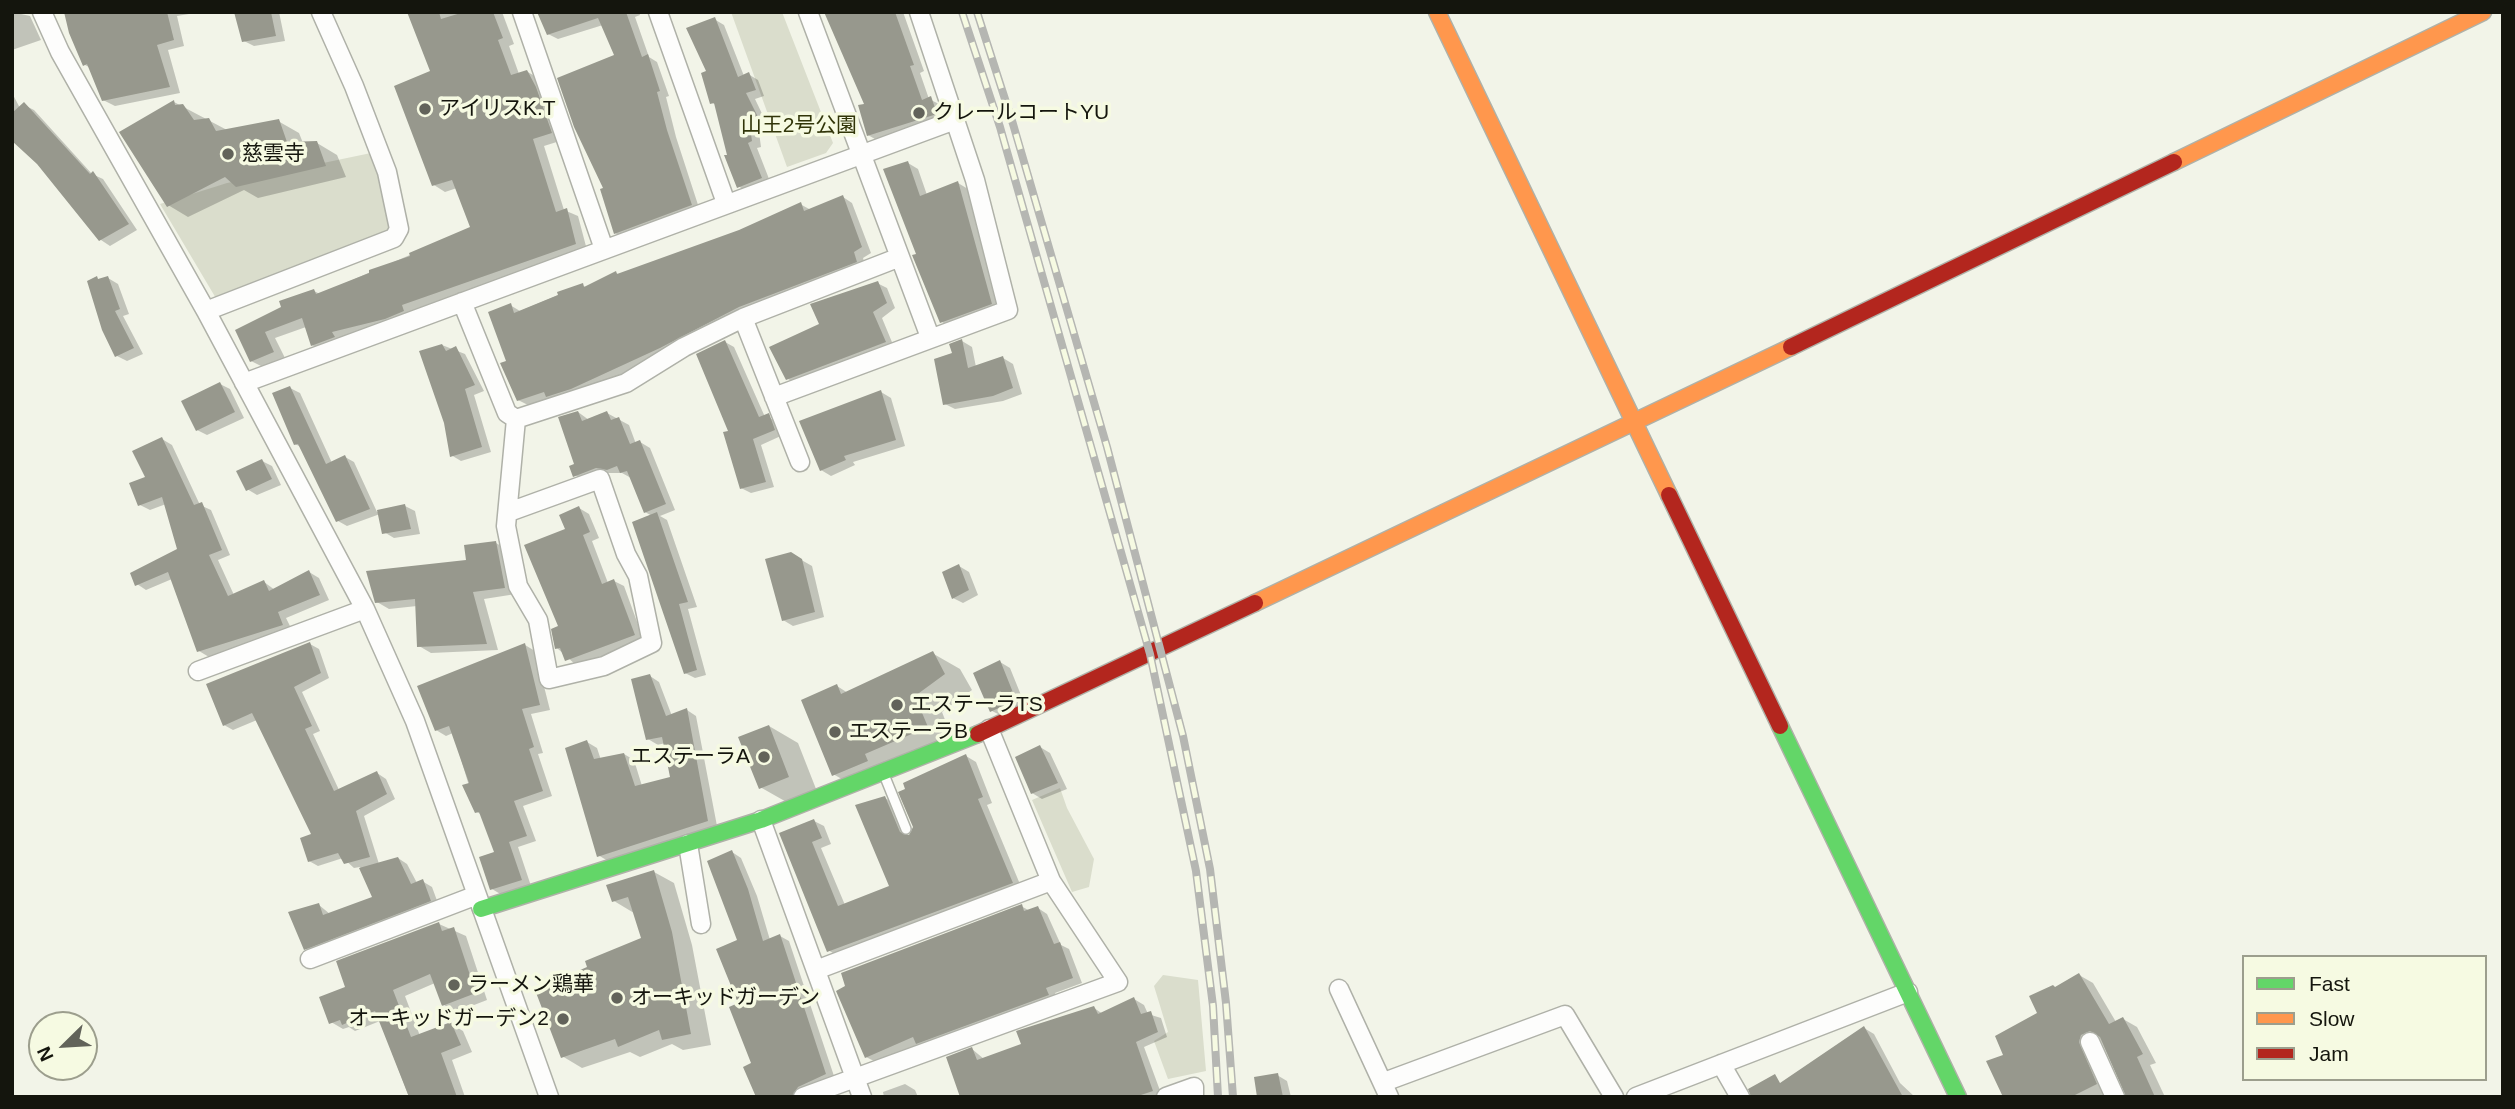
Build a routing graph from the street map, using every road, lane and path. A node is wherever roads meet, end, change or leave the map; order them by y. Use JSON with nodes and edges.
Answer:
{"nodes":[{"id":1,"x":42,"y":12,"type":"edge"},
{"id":2,"x":321,"y":12,"type":"edge"},
{"id":3,"x":522,"y":12,"type":"edge"},
{"id":4,"x":658,"y":12,"type":"edge"},
{"id":5,"x":808,"y":12,"type":"edge"},
{"id":6,"x":919,"y":12,"type":"edge"},
{"id":7,"x":1437,"y":12,"type":"edge"},
{"id":8,"x":2483,"y":12,"type":"edge"},
{"id":9,"x":954,"y":120,"type":"junction"},
{"id":10,"x":861,"y":153,"type":"junction"},
{"id":11,"x":726,"y":204,"type":"junction"},
{"id":12,"x":604,"y":249,"type":"junction"},
{"id":13,"x":900,"y":257,"type":"junction"},
{"id":14,"x":462,"y":302,"type":"junction"},
{"id":15,"x":206,"y":312,"type":"junction"},
{"id":16,"x":743,"y":318,"type":"junction"},
{"id":17,"x":930,"y":337,"type":"junction"},
{"id":18,"x":244,"y":383,"type":"junction"},
{"id":19,"x":774,"y":397,"type":"junction"},
{"id":20,"x":516,"y":419,"type":"junction"},
{"id":21,"x":1635,"y":423,"type":"junction"},
{"id":22,"x":800,"y":462,"type":"dead end"},
{"id":23,"x":509,"y":512,"type":"junction"},
{"id":24,"x":365,"y":609,"type":"junction"},
{"id":25,"x":198,"y":671,"type":"dead end"},
{"id":26,"x":989,"y":729,"type":"junction"},
{"id":27,"x":883,"y":772,"type":"junction"},
{"id":28,"x":761,"y":821,"type":"junction"},
{"id":29,"x":906,"y":829,"type":"dead end"},
{"id":30,"x":688,"y":844,"type":"junction"},
{"id":31,"x":1051,"y":881,"type":"junction"},
{"id":32,"x":479,"y":902,"type":"junction"},
{"id":33,"x":701,"y":924,"type":"dead end"},
{"id":34,"x":310,"y":959,"type":"dead end"},
{"id":35,"x":816,"y":970,"type":"junction"},
{"id":36,"x":1339,"y":989,"type":"dead end"},
{"id":37,"x":1908,"y":992,"type":"junction"},
{"id":38,"x":2090,"y":1042,"type":"dead end"},
{"id":39,"x":1721,"y":1064,"type":"junction"},
{"id":40,"x":855,"y":1078,"type":"junction"},
{"id":41,"x":1387,"y":1089,"type":"edge"},
{"id":42,"x":549,"y":1097,"type":"edge"},
{"id":43,"x":803,"y":1097,"type":"edge"},
{"id":44,"x":862,"y":1097,"type":"edge"},
{"id":45,"x":1166,"y":1097,"type":"edge"},
{"id":46,"x":1194,"y":1097,"type":"edge"},
{"id":47,"x":1614,"y":1097,"type":"edge"},
{"id":48,"x":1636,"y":1097,"type":"edge"},
{"id":49,"x":1740,"y":1097,"type":"edge"},
{"id":50,"x":1958,"y":1097,"type":"edge"},
{"id":51,"x":2115,"y":1097,"type":"edge"}],
"edges":[{"from":1,"to":15,"type":"street"},
{"from":2,"to":15,"type":"street"},
{"from":3,"to":12,"type":"street"},
{"from":4,"to":11,"type":"street"},
{"from":5,"to":10,"type":"street"},
{"from":6,"to":9,"type":"street"},
{"from":7,"to":21,"type":"street"},
{"from":8,"to":21,"type":"street"},
{"from":9,"to":10,"type":"street"},
{"from":9,"to":17,"type":"street"},
{"from":10,"to":11,"type":"street"},
{"from":10,"to":13,"type":"street"},
{"from":11,"to":12,"type":"street"},
{"from":12,"to":14,"type":"street"},
{"from":13,"to":16,"type":"street"},
{"from":13,"to":17,"type":"street"},
{"from":14,"to":18,"type":"street"},
{"from":14,"to":20,"type":"street"},
{"from":15,"to":18,"type":"street"},
{"from":16,"to":19,"type":"street"},
{"from":16,"to":20,"type":"street"},
{"from":17,"to":19,"type":"street"},
{"from":18,"to":24,"type":"street"},
{"from":19,"to":22,"type":"street"},
{"from":20,"to":23,"type":"street"},
{"from":21,"to":26,"type":"street"},
{"from":21,"to":37,"type":"street"},
{"from":23,"to":23,"type":"street"},
{"from":24,"to":25,"type":"street"},
{"from":24,"to":32,"type":"street"},
{"from":26,"to":27,"type":"street"},
{"from":26,"to":31,"type":"street"},
{"from":27,"to":28,"type":"street"},
{"from":27,"to":29,"type":"lane"},
{"from":28,"to":30,"type":"street"},
{"from":28,"to":35,"type":"street"},
{"from":30,"to":32,"type":"street"},
{"from":30,"to":33,"type":"street"},
{"from":31,"to":35,"type":"street"},
{"from":31,"to":40,"type":"street"},
{"from":32,"to":34,"type":"street"},
{"from":32,"to":42,"type":"street"},
{"from":35,"to":40,"type":"street"},
{"from":36,"to":41,"type":"street"},
{"from":37,"to":39,"type":"street"},
{"from":37,"to":50,"type":"street"},
{"from":38,"to":51,"type":"street"},
{"from":39,"to":48,"type":"street"},
{"from":39,"to":49,"type":"street"},
{"from":40,"to":43,"type":"street"},
{"from":40,"to":44,"type":"street"},
{"from":41,"to":47,"type":"street"},
{"from":45,"to":46,"type":"street"}]}
